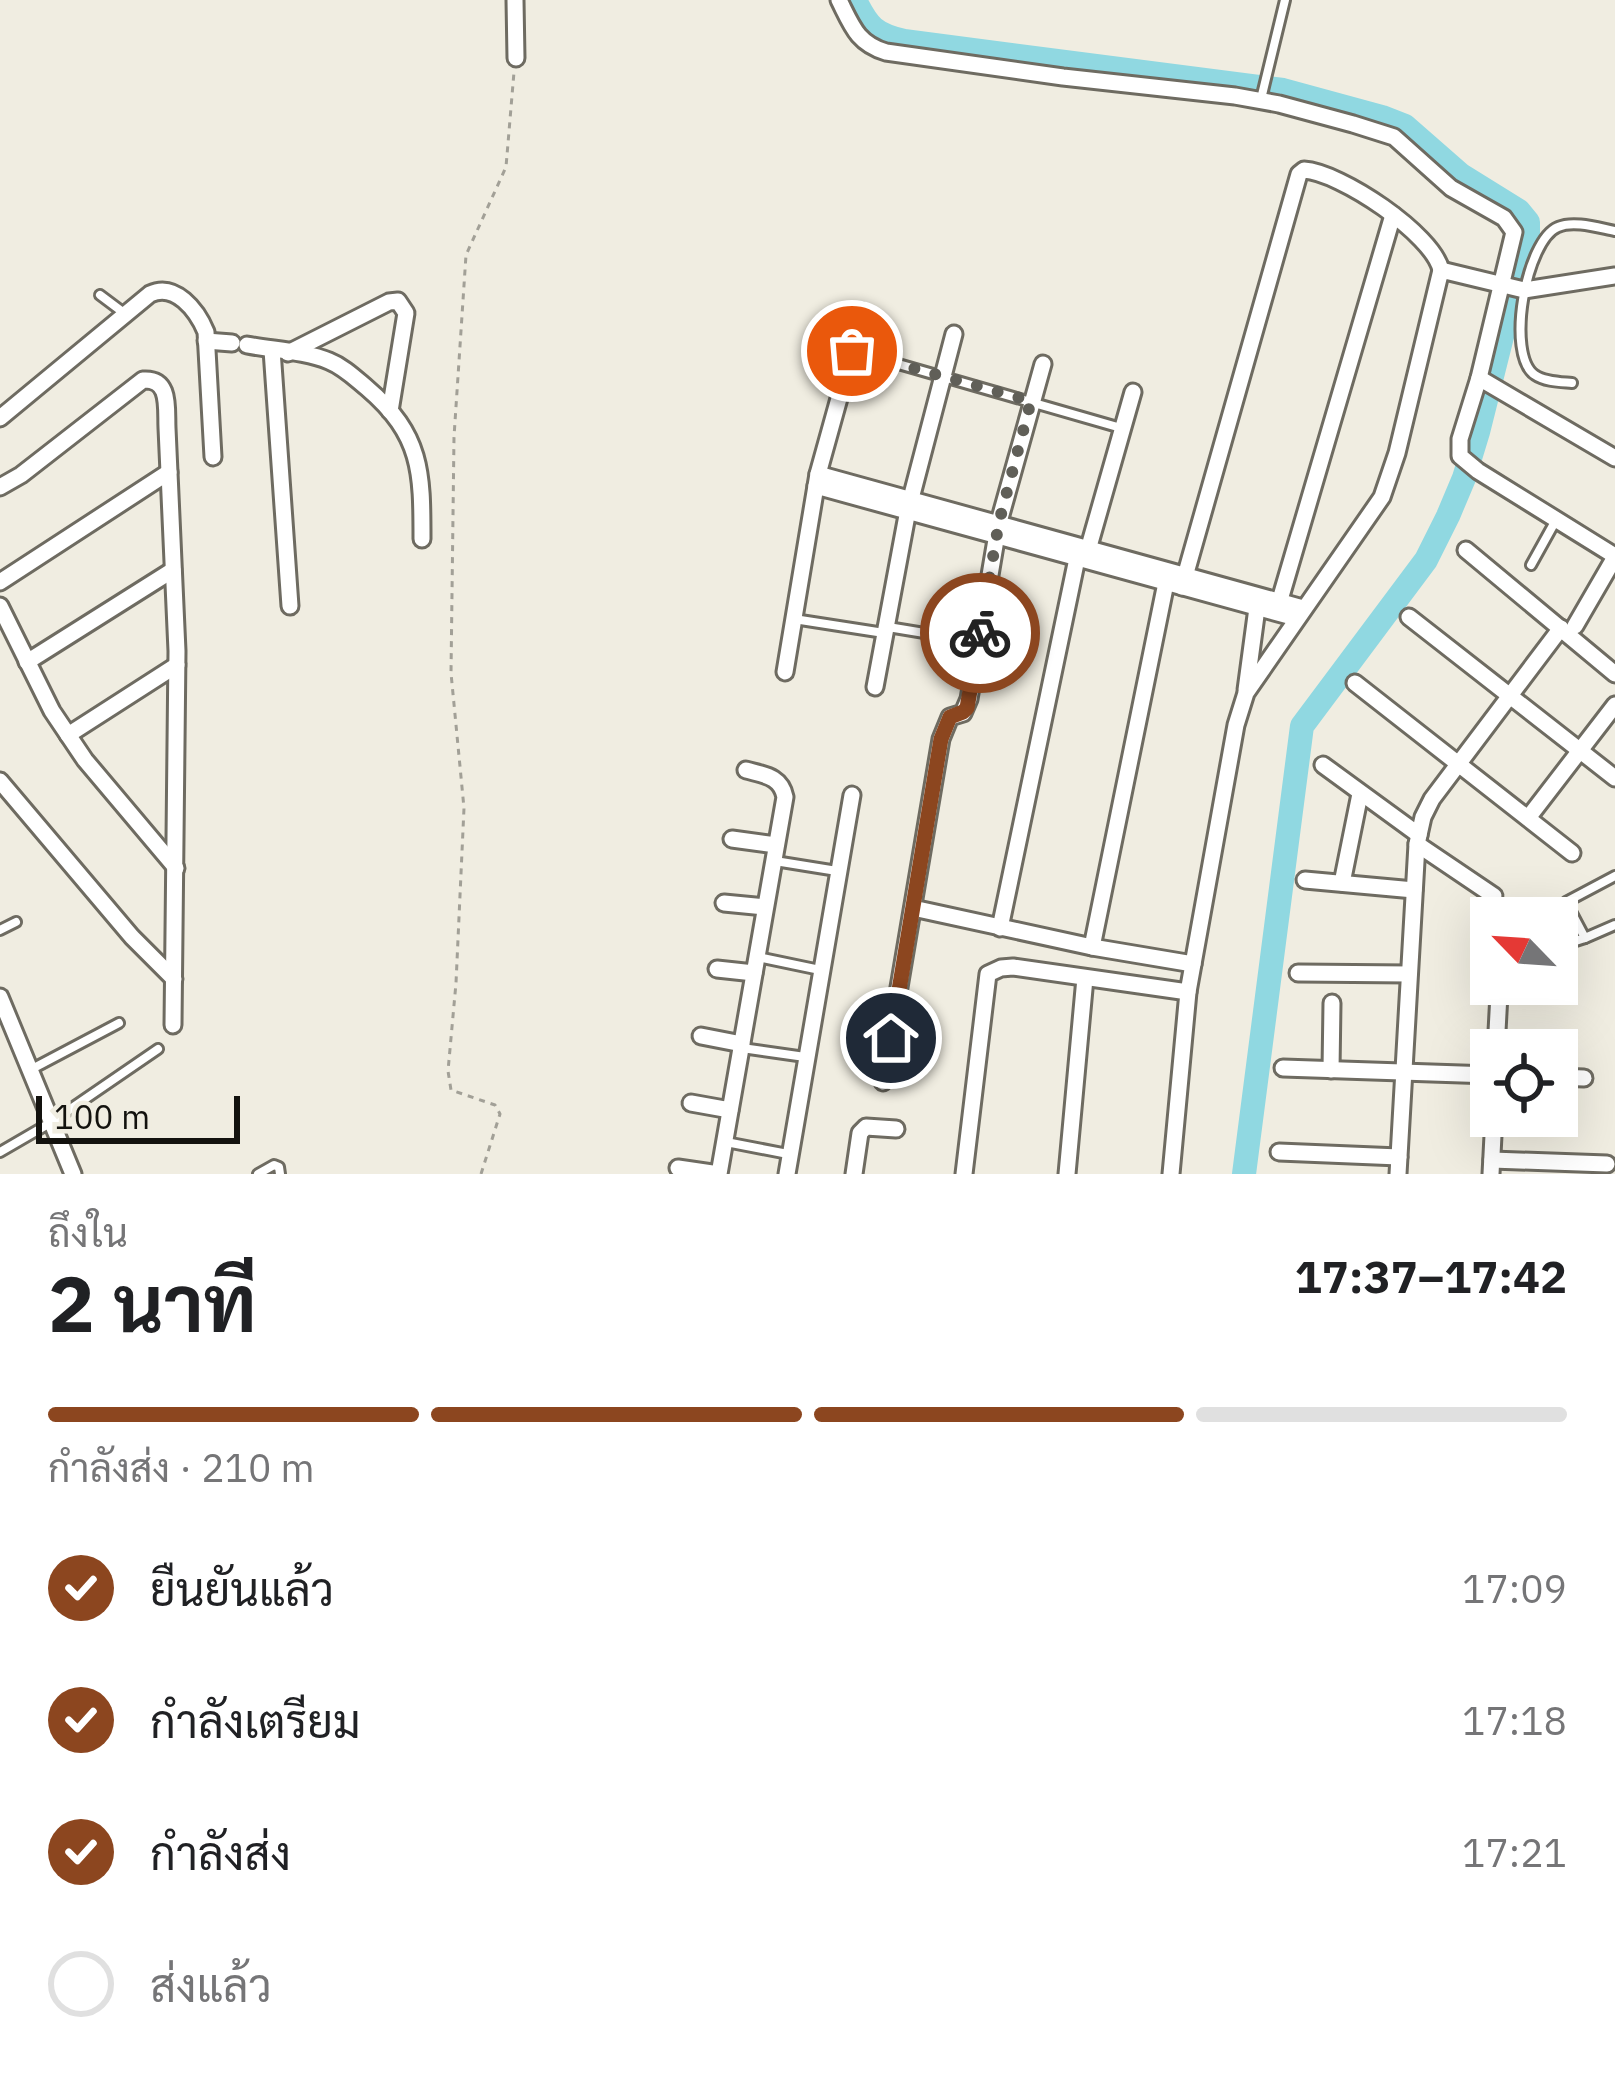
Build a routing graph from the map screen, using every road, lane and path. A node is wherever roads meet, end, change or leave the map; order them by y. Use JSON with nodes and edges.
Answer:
{"nodes":[{"id":1,"x":515,"y":0,"type":"edge"},
{"id":2,"x":839,"y":0,"type":"edge"},
{"id":3,"x":1286,"y":0,"type":"edge"},
{"id":4,"x":516,"y":58,"type":"joint"},
{"id":5,"x":1261,"y":100,"type":"junction"},
{"id":6,"x":1393,"y":215,"type":"junction"},
{"id":7,"x":1615,"y":231,"type":"edge"},
{"id":8,"x":1441,"y":270,"type":"junction"},
{"id":9,"x":1615,"y":276,"type":"edge"},
{"id":10,"x":1501,"y":286,"type":"junction"},
{"id":11,"x":1524,"y":290,"type":"junction"},
{"id":12,"x":100,"y":295,"type":"dead end"},
{"id":13,"x":863,"y":312,"type":"dead end"},
{"id":14,"x":126,"y":314,"type":"junction"},
{"id":15,"x":954,"y":334,"type":"dead end"},
{"id":16,"x":206,"y":340,"type":"junction"},
{"id":17,"x":280,"y":351,"type":"junction"},
{"id":18,"x":852,"y":351,"type":"junction"},
{"id":19,"x":1043,"y":364,"type":"dead end"},
{"id":20,"x":941,"y":376,"type":"junction"},
{"id":21,"x":1482,"y":380,"type":"junction"},
{"id":22,"x":1572,"y":383,"type":"dead end"},
{"id":23,"x":1133,"y":392,"type":"dead end"},
{"id":24,"x":1031,"y":401,"type":"junction"},
{"id":25,"x":390,"y":411,"type":"junction"},
{"id":26,"x":0,"y":418,"type":"edge"},
{"id":27,"x":1123,"y":429,"type":"junction"},
{"id":28,"x":213,"y":457,"type":"dead end"},
{"id":29,"x":1615,"y":458,"type":"edge"},
{"id":30,"x":169,"y":472,"type":"junction"},
{"id":31,"x":817,"y":480,"type":"junction"},
{"id":32,"x":0,"y":487,"type":"edge"},
{"id":33,"x":909,"y":505,"type":"junction"},
{"id":34,"x":1556,"y":520,"type":"junction"},
{"id":35,"x":998,"y":528,"type":"junction"},
{"id":36,"x":422,"y":539,"type":"dead end"},
{"id":37,"x":1466,"y":550,"type":"dead end"},
{"id":38,"x":1082,"y":553,"type":"junction"},
{"id":39,"x":1615,"y":556,"type":"edge"},
{"id":40,"x":1531,"y":565,"type":"dead end"},
{"id":41,"x":173,"y":570,"type":"junction"},
{"id":42,"x":1175,"y":579,"type":"junction"},
{"id":43,"x":0,"y":582,"type":"edge"},
{"id":44,"x":0,"y":606,"type":"edge"},
{"id":45,"x":290,"y":606,"type":"dead end"},
{"id":46,"x":1257,"y":608,"type":"junction"},
{"id":47,"x":1278,"y":608,"type":"junction"},
{"id":48,"x":1299,"y":613,"type":"junction"},
{"id":49,"x":1409,"y":617,"type":"dead end"},
{"id":50,"x":794,"y":619,"type":"junction"},
{"id":51,"x":1568,"y":627,"type":"junction"},
{"id":52,"x":886,"y":630,"type":"junction"},
{"id":53,"x":979,"y":642,"type":"junction"},
{"id":54,"x":27,"y":662,"type":"junction"},
{"id":55,"x":177,"y":665,"type":"junction"},
{"id":56,"x":785,"y":672,"type":"dead end"},
{"id":57,"x":1615,"y":674,"type":"edge"},
{"id":58,"x":1355,"y":682,"type":"dead end"},
{"id":59,"x":875,"y":687,"type":"dead end"},
{"id":60,"x":1246,"y":693,"type":"junction"},
{"id":61,"x":1510,"y":697,"type":"junction"},
{"id":62,"x":1615,"y":704,"type":"edge"},
{"id":63,"x":68,"y":735,"type":"junction"},
{"id":64,"x":1580,"y":751,"type":"junction"},
{"id":65,"x":1457,"y":764,"type":"junction"},
{"id":66,"x":1323,"y":765,"type":"dead end"},
{"id":67,"x":746,"y":770,"type":"dead end"},
{"id":68,"x":1615,"y":778,"type":"edge"},
{"id":69,"x":0,"y":781,"type":"edge"},
{"id":70,"x":1360,"y":794,"type":"junction"},
{"id":71,"x":852,"y":795,"type":"dead end"},
{"id":72,"x":1528,"y":818,"type":"junction"},
{"id":73,"x":732,"y":839,"type":"dead end"},
{"id":74,"x":1418,"y":839,"type":"junction"},
{"id":75,"x":774,"y":853,"type":"junction"},
{"id":76,"x":1572,"y":853,"type":"dead end"},
{"id":77,"x":176,"y":868,"type":"junction"},
{"id":78,"x":839,"y":871,"type":"junction"},
{"id":79,"x":1615,"y":876,"type":"edge"},
{"id":80,"x":1305,"y":880,"type":"dead end"},
{"id":81,"x":1342,"y":883,"type":"junction"},
{"id":82,"x":1414,"y":890,"type":"junction"},
{"id":83,"x":1494,"y":896,"type":"dead end"},
{"id":84,"x":724,"y":903,"type":"dead end"},
{"id":85,"x":765,"y":907,"type":"junction"},
{"id":86,"x":913,"y":908,"type":"junction"},
{"id":87,"x":16,"y":922,"type":"dead end"},
{"id":88,"x":1615,"y":925,"type":"edge"},
{"id":89,"x":1000,"y":928,"type":"junction"},
{"id":90,"x":0,"y":930,"type":"edge"},
{"id":91,"x":1585,"y":938,"type":"junction"},
{"id":92,"x":1578,"y":940,"type":"edge"},
{"id":93,"x":1092,"y":947,"type":"junction"},
{"id":94,"x":1192,"y":964,"type":"junction"},
{"id":95,"x":755,"y":965,"type":"junction"},
{"id":96,"x":717,"y":968,"type":"dead end"},
{"id":97,"x":822,"y":970,"type":"junction"},
{"id":98,"x":1298,"y":973,"type":"dead end"},
{"id":99,"x":1409,"y":974,"type":"junction"},
{"id":100,"x":1085,"y":978,"type":"junction"},
{"id":101,"x":174,"y":980,"type":"junction"},
{"id":102,"x":1188,"y":992,"type":"junction"},
{"id":103,"x":0,"y":997,"type":"edge"},
{"id":104,"x":1332,"y":1003,"type":"dead end"},
{"id":105,"x":119,"y":1023,"type":"dead end"},
{"id":106,"x":173,"y":1025,"type":"dead end"},
{"id":107,"x":701,"y":1036,"type":"dead end"},
{"id":108,"x":741,"y":1046,"type":"junction"},
{"id":109,"x":158,"y":1049,"type":"dead end"},
{"id":110,"x":807,"y":1058,"type":"junction"},
{"id":111,"x":1283,"y":1068,"type":"dead end"},
{"id":112,"x":29,"y":1070,"type":"junction"},
{"id":113,"x":1331,"y":1070,"type":"junction"},
{"id":114,"x":1404,"y":1072,"type":"junction"},
{"id":115,"x":1470,"y":1074,"type":"edge"},
{"id":116,"x":1578,"y":1078,"type":"edge"},
{"id":117,"x":1584,"y":1078,"type":"dead end"},
{"id":118,"x":883,"y":1082,"type":"dead end"},
{"id":119,"x":691,"y":1103,"type":"dead end"},
{"id":120,"x":730,"y":1109,"type":"junction"},
{"id":121,"x":50,"y":1123,"type":"junction"},
{"id":122,"x":896,"y":1129,"type":"dead end"},
{"id":123,"x":1493,"y":1137,"type":"edge"},
{"id":124,"x":725,"y":1142,"type":"junction"},
{"id":125,"x":0,"y":1152,"type":"edge"},
{"id":126,"x":1279,"y":1152,"type":"dead end"},
{"id":127,"x":791,"y":1154,"type":"junction"},
{"id":128,"x":1607,"y":1164,"type":"dead end"},
{"id":129,"x":1398,"y":1166,"type":"edge"},
{"id":130,"x":1492,"y":1167,"type":"edge"},
{"id":131,"x":678,"y":1168,"type":"dead end"},
{"id":132,"x":73,"y":1174,"type":"edge"},
{"id":133,"x":257,"y":1174,"type":"edge"},
{"id":134,"x":280,"y":1174,"type":"edge"},
{"id":135,"x":481,"y":1174,"type":"edge"},
{"id":136,"x":788,"y":1174,"type":"edge"},
{"id":137,"x":854,"y":1174,"type":"edge"},
{"id":138,"x":964,"y":1174,"type":"edge"},
{"id":139,"x":1066,"y":1174,"type":"edge"},
{"id":140,"x":1171,"y":1174,"type":"edge"}],
"edges":[{"from":1,"to":4,"type":"street"},
{"from":2,"to":5,"type":"street"},
{"from":3,"to":5,"type":"lane"},
{"from":4,"to":135,"type":"path"},
{"from":5,"to":10,"type":"street"},
{"from":6,"to":8,"type":"street"},
{"from":6,"to":42,"type":"street"},
{"from":6,"to":47,"type":"street"},
{"from":7,"to":11,"type":"lane"},
{"from":8,"to":10,"type":"street"},
{"from":8,"to":48,"type":"street"},
{"from":9,"to":11,"type":"street"},
{"from":10,"to":11,"type":"street"},
{"from":10,"to":21,"type":"street"},
{"from":11,"to":22,"type":"lane"},
{"from":12,"to":14,"type":"lane"},
{"from":13,"to":18,"type":"street"},
{"from":14,"to":16,"type":"street"},
{"from":14,"to":26,"type":"street"},
{"from":15,"to":20,"type":"street"},
{"from":16,"to":17,"type":"street"},
{"from":16,"to":28,"type":"street"},
{"from":17,"to":25,"type":"street"},
{"from":17,"to":25,"type":"street"},
{"from":17,"to":45,"type":"street"},
{"from":18,"to":20,"type":"lane"},
{"from":18,"to":31,"type":"street"},
{"from":19,"to":24,"type":"street"},
{"from":20,"to":24,"type":"lane"},
{"from":20,"to":33,"type":"street"},
{"from":21,"to":29,"type":"street"},
{"from":21,"to":34,"type":"street"},
{"from":23,"to":27,"type":"street"},
{"from":24,"to":27,"type":"lane"},
{"from":24,"to":35,"type":"street"},
{"from":25,"to":36,"type":"street"},
{"from":27,"to":38,"type":"street"},
{"from":30,"to":32,"type":"street"},
{"from":30,"to":41,"type":"street"},
{"from":30,"to":43,"type":"street"},
{"from":31,"to":33,"type":"street"},
{"from":31,"to":50,"type":"street"},
{"from":33,"to":35,"type":"street"},
{"from":33,"to":52,"type":"street"},
{"from":34,"to":39,"type":"street"},
{"from":34,"to":40,"type":"lane"},
{"from":35,"to":38,"type":"street"},
{"from":35,"to":53,"type":"street"},
{"from":37,"to":51,"type":"street"},
{"from":38,"to":42,"type":"street"},
{"from":38,"to":89,"type":"street"},
{"from":39,"to":51,"type":"street"},
{"from":41,"to":54,"type":"street"},
{"from":41,"to":55,"type":"street"},
{"from":42,"to":46,"type":"street"},
{"from":42,"to":47,"type":"street"},
{"from":42,"to":93,"type":"street"},
{"from":44,"to":54,"type":"street"},
{"from":46,"to":47,"type":"street"},
{"from":46,"to":60,"type":"street"},
{"from":47,"to":48,"type":"street"},
{"from":48,"to":60,"type":"street"},
{"from":49,"to":61,"type":"street"},
{"from":50,"to":52,"type":"lane"},
{"from":50,"to":56,"type":"street"},
{"from":51,"to":57,"type":"street"},
{"from":51,"to":61,"type":"street"},
{"from":52,"to":53,"type":"lane"},
{"from":52,"to":59,"type":"street"},
{"from":53,"to":86,"type":"street"},
{"from":54,"to":63,"type":"street"},
{"from":55,"to":63,"type":"street"},
{"from":55,"to":77,"type":"street"},
{"from":58,"to":65,"type":"street"},
{"from":60,"to":94,"type":"street"},
{"from":61,"to":64,"type":"street"},
{"from":61,"to":65,"type":"street"},
{"from":62,"to":64,"type":"street"},
{"from":63,"to":77,"type":"street"},
{"from":64,"to":68,"type":"street"},
{"from":64,"to":72,"type":"street"},
{"from":65,"to":72,"type":"street"},
{"from":65,"to":74,"type":"street"},
{"from":66,"to":70,"type":"street"},
{"from":67,"to":75,"type":"street"},
{"from":69,"to":101,"type":"street"},
{"from":70,"to":74,"type":"street"},
{"from":70,"to":81,"type":"street"},
{"from":71,"to":78,"type":"street"},
{"from":72,"to":76,"type":"street"},
{"from":73,"to":75,"type":"street"},
{"from":74,"to":82,"type":"street"},
{"from":74,"to":83,"type":"street"},
{"from":75,"to":78,"type":"lane"},
{"from":75,"to":85,"type":"street"},
{"from":77,"to":101,"type":"street"},
{"from":78,"to":97,"type":"street"},
{"from":79,"to":91,"type":"lane"},
{"from":80,"to":81,"type":"street"},
{"from":81,"to":82,"type":"street"},
{"from":82,"to":99,"type":"street"},
{"from":84,"to":85,"type":"street"},
{"from":85,"to":95,"type":"street"},
{"from":86,"to":89,"type":"street"},
{"from":86,"to":118,"type":"street"},
{"from":87,"to":90,"type":"lane"},
{"from":88,"to":91,"type":"lane"},
{"from":89,"to":93,"type":"street"},
{"from":91,"to":92,"type":"lane"},
{"from":93,"to":94,"type":"street"},
{"from":94,"to":102,"type":"street"},
{"from":95,"to":96,"type":"street"},
{"from":95,"to":97,"type":"lane"},
{"from":95,"to":108,"type":"street"},
{"from":97,"to":110,"type":"street"},
{"from":98,"to":99,"type":"street"},
{"from":99,"to":114,"type":"street"},
{"from":100,"to":102,"type":"street"},
{"from":100,"to":138,"type":"street"},
{"from":100,"to":139,"type":"street"},
{"from":101,"to":106,"type":"street"},
{"from":102,"to":140,"type":"street"},
{"from":103,"to":112,"type":"street"},
{"from":104,"to":113,"type":"street"},
{"from":105,"to":112,"type":"lane"},
{"from":107,"to":108,"type":"street"},
{"from":108,"to":110,"type":"lane"},
{"from":108,"to":120,"type":"street"},
{"from":109,"to":121,"type":"lane"},
{"from":110,"to":127,"type":"street"},
{"from":111,"to":113,"type":"street"},
{"from":112,"to":121,"type":"street"},
{"from":113,"to":114,"type":"street"},
{"from":114,"to":115,"type":"street"},
{"from":114,"to":129,"type":"street"},
{"from":116,"to":117,"type":"street"},
{"from":119,"to":120,"type":"street"},
{"from":120,"to":124,"type":"street"},
{"from":121,"to":125,"type":"lane"},
{"from":121,"to":132,"type":"street"},
{"from":122,"to":137,"type":"street"},
{"from":123,"to":130,"type":"street"},
{"from":124,"to":127,"type":"lane"},
{"from":124,"to":131,"type":"street"},
{"from":126,"to":129,"type":"street"},
{"from":127,"to":136,"type":"street"},
{"from":128,"to":130,"type":"street"},
{"from":133,"to":134,"type":"lane"}]}
